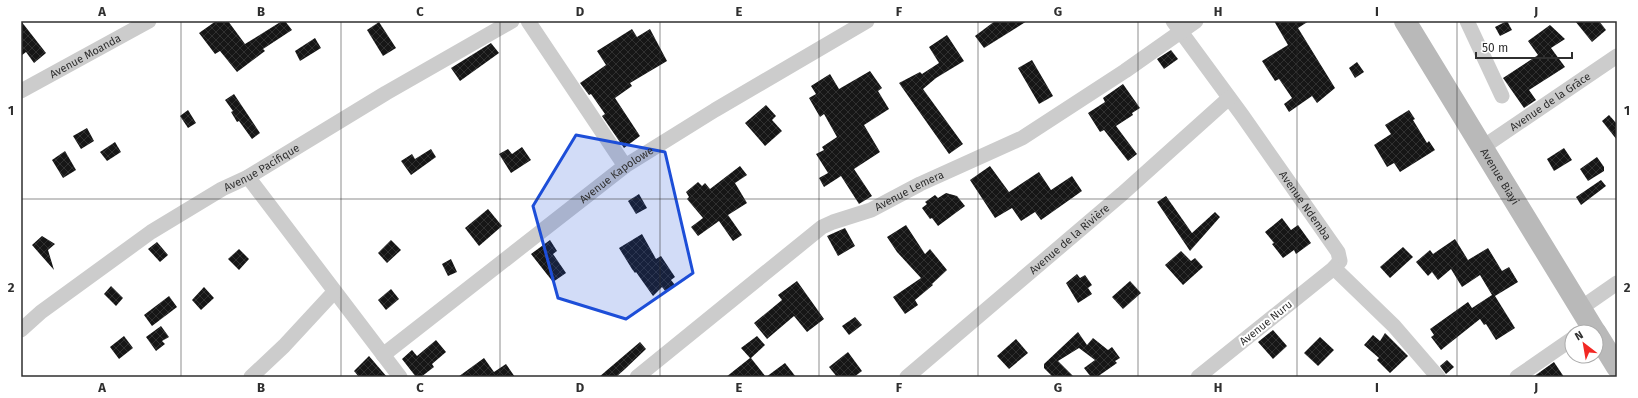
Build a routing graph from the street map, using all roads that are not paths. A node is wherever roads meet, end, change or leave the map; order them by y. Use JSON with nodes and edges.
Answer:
{"nodes":[{"id":1,"x":149,"y":21,"type":"edge"},
{"id":2,"x":512,"y":21,"type":"edge"},
{"id":3,"x":528,"y":21,"type":"edge"},
{"id":4,"x":867,"y":21,"type":"edge"},
{"id":5,"x":1196,"y":21,"type":"edge"},
{"id":6,"x":1405,"y":21,"type":"edge"},
{"id":7,"x":1467,"y":21,"type":"edge"},
{"id":8,"x":1176,"y":26,"type":"edge"},
{"id":9,"x":1617,"y":56,"type":"edge"},
{"id":10,"x":21,"y":91,"type":"edge"},
{"id":11,"x":1502,"y":96,"type":"dead end"},
{"id":12,"x":1229,"y":98,"type":"junction"},
{"id":13,"x":1483,"y":147,"type":"junction"},
{"id":14,"x":625,"y":166,"type":"junction"},
{"id":15,"x":248,"y":178,"type":"junction"},
{"id":16,"x":1334,"y":268,"type":"junction"},
{"id":17,"x":1617,"y":283,"type":"edge"},
{"id":18,"x":334,"y":292,"type":"junction"},
{"id":19,"x":1588,"y":324,"type":"edge"},
{"id":20,"x":1590,"y":324,"type":"edge"},
{"id":21,"x":21,"y":330,"type":"edge"},
{"id":22,"x":1564,"y":345,"type":"edge"},
{"id":23,"x":1604,"y":348,"type":"edge"},
{"id":24,"x":383,"y":355,"type":"junction"},
{"id":25,"x":1617,"y":367,"type":"edge"},
{"id":26,"x":251,"y":377,"type":"edge"},
{"id":27,"x":400,"y":377,"type":"edge"},
{"id":28,"x":637,"y":377,"type":"edge"},
{"id":29,"x":907,"y":377,"type":"edge"},
{"id":30,"x":1198,"y":377,"type":"edge"},
{"id":31,"x":1438,"y":377,"type":"edge"},
{"id":32,"x":1517,"y":377,"type":"edge"}],
"edges":[{"from":1,"to":10,"type":"street","name":"Avenue Moanda"},
{"from":2,"to":15,"type":"street","name":"Avenue Pacifique"},
{"from":3,"to":14,"type":"street"},
{"from":4,"to":14,"type":"street","name":"Avenue Kapolowe"},
{"from":5,"to":8,"type":"street","name":"Avenue Lemera"},
{"from":6,"to":13,"type":"street","name":"Avenue Biayi"},
{"from":7,"to":11,"type":"street"},
{"from":8,"to":12,"type":"street","name":"Avenue Ndemba"},
{"from":8,"to":28,"type":"street","name":"Avenue Lemera"},
{"from":9,"to":13,"type":"street","name":"Avenue de la Grâce"},
{"from":12,"to":16,"type":"street","name":"Avenue Ndemba"},
{"from":12,"to":29,"type":"street","name":"Avenue de la Rivière"},
{"from":13,"to":19,"type":"street","name":"Avenue Biayi"},
{"from":14,"to":24,"type":"street","name":"Avenue Kapolowe"},
{"from":15,"to":18,"type":"street"},
{"from":15,"to":21,"type":"street","name":"Avenue Pacifique"},
{"from":16,"to":30,"type":"street","name":"Avenue Nuru"},
{"from":16,"to":31,"type":"street"},
{"from":17,"to":20,"type":"street"},
{"from":18,"to":24,"type":"street"},
{"from":18,"to":26,"type":"street"},
{"from":22,"to":32,"type":"street"},
{"from":23,"to":25,"type":"street","name":"Avenue Biayi"},
{"from":24,"to":27,"type":"street"}]}
